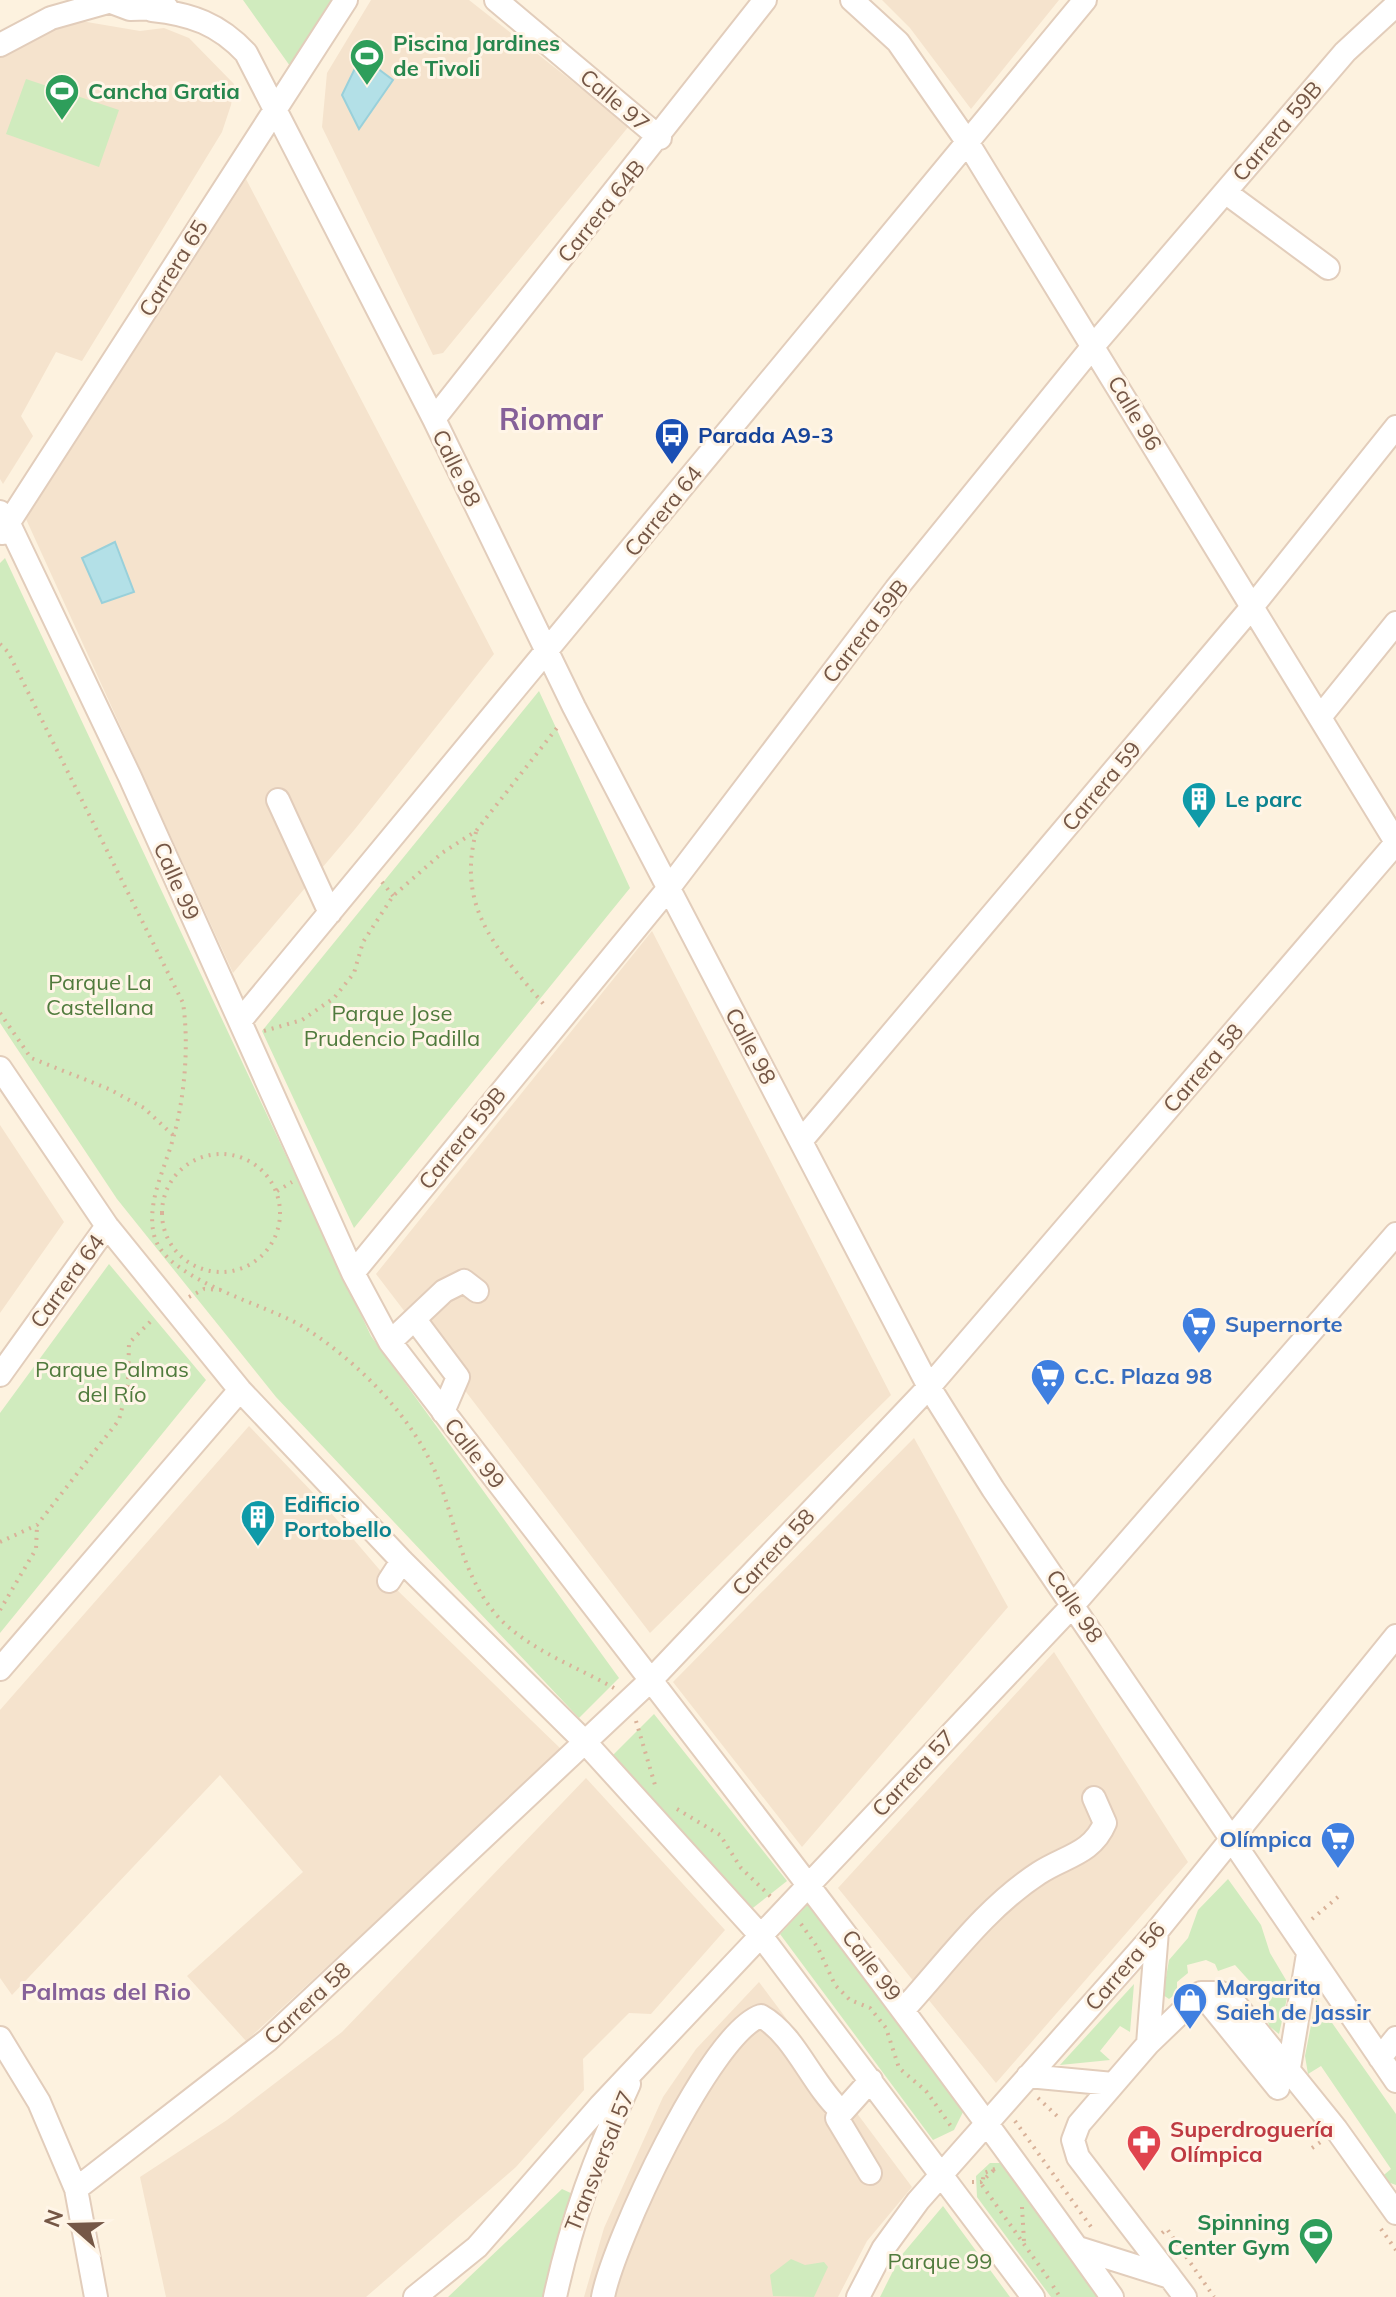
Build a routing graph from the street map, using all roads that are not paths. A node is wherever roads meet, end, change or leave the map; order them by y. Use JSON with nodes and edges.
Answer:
{"nodes":[{"id":1,"x":187,"y":0,"type":"edge"},
{"id":2,"x":346,"y":0,"type":"edge"},
{"id":3,"x":496,"y":0,"type":"edge"},
{"id":4,"x":765,"y":0,"type":"edge"},
{"id":5,"x":852,"y":0,"type":"edge"},
{"id":6,"x":1085,"y":0,"type":"edge"},
{"id":7,"x":107,"y":1,"type":"edge"},
{"id":8,"x":1396,"y":5,"type":"edge"},
{"id":9,"x":152,"y":10,"type":"junction"},
{"id":10,"x":0,"y":45,"type":"edge"},
{"id":11,"x":275,"y":105,"type":"junction"},
{"id":12,"x":660,"y":138,"type":"junction"},
{"id":13,"x":966,"y":140,"type":"junction"},
{"id":14,"x":1225,"y":192,"type":"junction"},
{"id":15,"x":1328,"y":268,"type":"dead end"},
{"id":16,"x":1094,"y":345,"type":"junction"},
{"id":17,"x":434,"y":419,"type":"junction"},
{"id":18,"x":1396,"y":427,"type":"edge"},
{"id":19,"x":3,"y":524,"type":"edge"},
{"id":20,"x":1252,"y":607,"type":"junction"},
{"id":21,"x":1396,"y":623,"type":"edge"},
{"id":22,"x":547,"y":653,"type":"junction"},
{"id":23,"x":1320,"y":717,"type":"junction"},
{"id":24,"x":278,"y":800,"type":"dead end"},
{"id":25,"x":1396,"y":842,"type":"edge"},
{"id":26,"x":668,"y":889,"type":"junction"},
{"id":27,"x":330,"y":913,"type":"junction"},
{"id":28,"x":242,"y":1028,"type":"junction"},
{"id":29,"x":0,"y":1068,"type":"edge"},
{"id":30,"x":801,"y":1141,"type":"junction"},
{"id":31,"x":107,"y":1226,"type":"junction"},
{"id":32,"x":1396,"y":1234,"type":"edge"},
{"id":33,"x":353,"y":1273,"type":"junction"},
{"id":34,"x":477,"y":1291,"type":"dead end"},
{"id":35,"x":416,"y":1321,"type":"junction"},
{"id":36,"x":390,"y":1342,"type":"junction"},
{"id":37,"x":0,"y":1375,"type":"edge"},
{"id":38,"x":929,"y":1387,"type":"junction"},
{"id":39,"x":240,"y":1390,"type":"junction"},
{"id":40,"x":443,"y":1412,"type":"junction"},
{"id":41,"x":402,"y":1561,"type":"junction"},
{"id":42,"x":389,"y":1581,"type":"dead end"},
{"id":43,"x":1074,"y":1604,"type":"junction"},
{"id":44,"x":1396,"y":1636,"type":"edge"},
{"id":45,"x":0,"y":1669,"type":"edge"},
{"id":46,"x":652,"y":1679,"type":"junction"},
{"id":47,"x":584,"y":1741,"type":"junction"},
{"id":48,"x":1094,"y":1798,"type":"dead end"},
{"id":49,"x":1232,"y":1842,"type":"junction"},
{"id":50,"x":811,"y":1884,"type":"junction"},
{"id":51,"x":1157,"y":1931,"type":"junction"},
{"id":52,"x":762,"y":1937,"type":"junction"},
{"id":53,"x":1308,"y":1954,"type":"junction"},
{"id":54,"x":1201,"y":1993,"type":"junction"},
{"id":55,"x":904,"y":2009,"type":"junction"},
{"id":56,"x":0,"y":2038,"type":"edge"},
{"id":57,"x":1396,"y":2038,"type":"edge"},
{"id":58,"x":1148,"y":2044,"type":"junction"},
{"id":59,"x":1380,"y":2058,"type":"junction"},
{"id":60,"x":1289,"y":2068,"type":"junction"},
{"id":61,"x":634,"y":2072,"type":"junction"},
{"id":62,"x":1028,"y":2076,"type":"junction"},
{"id":63,"x":871,"y":2080,"type":"junction"},
{"id":64,"x":1396,"y":2081,"type":"edge"},
{"id":65,"x":1113,"y":2084,"type":"junction"},
{"id":66,"x":1278,"y":2088,"type":"dead end"},
{"id":67,"x":840,"y":2110,"type":"junction"},
{"id":68,"x":987,"y":2120,"type":"junction"},
{"id":69,"x":870,"y":2173,"type":"dead end"},
{"id":70,"x":942,"y":2173,"type":"junction"},
{"id":71,"x":76,"y":2189,"type":"junction"},
{"id":72,"x":1393,"y":2205,"type":"edge"},
{"id":73,"x":1078,"y":2248,"type":"junction"},
{"id":74,"x":1170,"y":2277,"type":"junction"},
{"id":75,"x":96,"y":2297,"type":"edge"},
{"id":76,"x":415,"y":2297,"type":"edge"},
{"id":77,"x":555,"y":2297,"type":"edge"},
{"id":78,"x":603,"y":2297,"type":"edge"},
{"id":79,"x":858,"y":2297,"type":"edge"},
{"id":80,"x":1033,"y":2297,"type":"edge"},
{"id":81,"x":1112,"y":2297,"type":"edge"},
{"id":82,"x":1185,"y":2297,"type":"edge"}],
"edges":[{"from":1,"to":9,"type":"street"},
{"from":2,"to":11,"type":"street","name":"Carrera 65"},
{"from":3,"to":12,"type":"street","name":"Calle 97"},
{"from":4,"to":12,"type":"street","name":"Carrera 64B"},
{"from":5,"to":13,"type":"street","name":"Calle 96"},
{"from":6,"to":13,"type":"street","name":"Carrera 64"},
{"from":7,"to":9,"type":"street","name":"Calle 98"},
{"from":7,"to":10,"type":"street"},
{"from":8,"to":14,"type":"street","name":"Carrera 59B"},
{"from":9,"to":11,"type":"street","name":"Calle 98"},
{"from":11,"to":17,"type":"street","name":"Calle 98"},
{"from":11,"to":19,"type":"street","name":"Carrera 65"},
{"from":12,"to":17,"type":"street","name":"Carrera 64B"},
{"from":13,"to":16,"type":"street","name":"Calle 96"},
{"from":13,"to":22,"type":"street","name":"Carrera 64"},
{"from":14,"to":15,"type":"street"},
{"from":14,"to":16,"type":"street","name":"Carrera 59B"},
{"from":16,"to":20,"type":"street","name":"Calle 96"},
{"from":16,"to":26,"type":"street","name":"Carrera 59B"},
{"from":17,"to":22,"type":"street","name":"Calle 98"},
{"from":18,"to":20,"type":"street","name":"Carrera 59"},
{"from":19,"to":28,"type":"street","name":"Calle 99"},
{"from":20,"to":23,"type":"street","name":"Calle 96"},
{"from":20,"to":30,"type":"street","name":"Carrera 59"},
{"from":21,"to":23,"type":"street"},
{"from":22,"to":26,"type":"street","name":"Calle 98"},
{"from":22,"to":27,"type":"street","name":"Carrera 64"},
{"from":23,"to":25,"type":"street","name":"Calle 96"},
{"from":24,"to":27,"type":"street"},
{"from":25,"to":38,"type":"street","name":"Carrera 58"},
{"from":26,"to":30,"type":"street","name":"Calle 98"},
{"from":26,"to":33,"type":"street","name":"Carrera 59B"},
{"from":27,"to":28,"type":"street","name":"Carrera 64"},
{"from":28,"to":33,"type":"street","name":"Calle 99"},
{"from":29,"to":31,"type":"street"},
{"from":30,"to":38,"type":"street","name":"Calle 98"},
{"from":31,"to":37,"type":"street","name":"Carrera 64"},
{"from":31,"to":39,"type":"street"},
{"from":32,"to":43,"type":"street","name":"Carrera 57"},
{"from":33,"to":36,"type":"street","name":"Calle 99"},
{"from":34,"to":35,"type":"street"},
{"from":35,"to":36,"type":"street"},
{"from":35,"to":40,"type":"street"},
{"from":36,"to":40,"type":"street","name":"Calle 99"},
{"from":38,"to":43,"type":"street","name":"Calle 98"},
{"from":38,"to":46,"type":"street","name":"Carrera 58"},
{"from":39,"to":41,"type":"street"},
{"from":39,"to":45,"type":"street"},
{"from":40,"to":46,"type":"street","name":"Calle 99"},
{"from":41,"to":42,"type":"street"},
{"from":41,"to":47,"type":"street"},
{"from":43,"to":49,"type":"street","name":"Calle 98"},
{"from":43,"to":50,"type":"street","name":"Carrera 57"},
{"from":44,"to":49,"type":"street","name":"Carrera 56"},
{"from":46,"to":47,"type":"street","name":"Carrera 58"},
{"from":46,"to":50,"type":"street","name":"Calle 99"},
{"from":47,"to":52,"type":"street"},
{"from":47,"to":71,"type":"street","name":"Carrera 58"},
{"from":48,"to":55,"type":"street"},
{"from":49,"to":51,"type":"street","name":"Carrera 56"},
{"from":49,"to":53,"type":"street","name":"Calle 98"},
{"from":50,"to":52,"type":"street","name":"Carrera 57"},
{"from":50,"to":55,"type":"street","name":"Calle 99"},
{"from":51,"to":58,"type":"street"},
{"from":51,"to":62,"type":"street","name":"Carrera 56"},
{"from":52,"to":61,"type":"street","name":"Carrera 57"},
{"from":52,"to":63,"type":"street"},
{"from":53,"to":59,"type":"street","name":"Calle 98"},
{"from":53,"to":60,"type":"street"},
{"from":54,"to":58,"type":"street"},
{"from":54,"to":60,"type":"street"},
{"from":54,"to":66,"type":"street"},
{"from":55,"to":68,"type":"street","name":"Calle 99"},
{"from":56,"to":71,"type":"street"},
{"from":57,"to":59,"type":"street"},
{"from":58,"to":65,"type":"street"},
{"from":59,"to":64,"type":"street","name":"Calle 98"},
{"from":60,"to":72,"type":"street"},
{"from":61,"to":76,"type":"street","name":"Carrera 57"},
{"from":61,"to":77,"type":"street","name":"Transversal 57"},
{"from":62,"to":65,"type":"street"},
{"from":62,"to":68,"type":"street","name":"Carrera 56"},
{"from":63,"to":67,"type":"street"},
{"from":63,"to":70,"type":"street"},
{"from":65,"to":74,"type":"street"},
{"from":67,"to":69,"type":"street"},
{"from":67,"to":78,"type":"street"},
{"from":68,"to":70,"type":"street","name":"Carrera 56"},
{"from":68,"to":73,"type":"street","name":"Calle 99"},
{"from":70,"to":79,"type":"street","name":"Carrera 56"},
{"from":70,"to":80,"type":"street"},
{"from":71,"to":75,"type":"street"},
{"from":73,"to":74,"type":"street"},
{"from":73,"to":81,"type":"street","name":"Calle 99"},
{"from":74,"to":82,"type":"street"}]}
